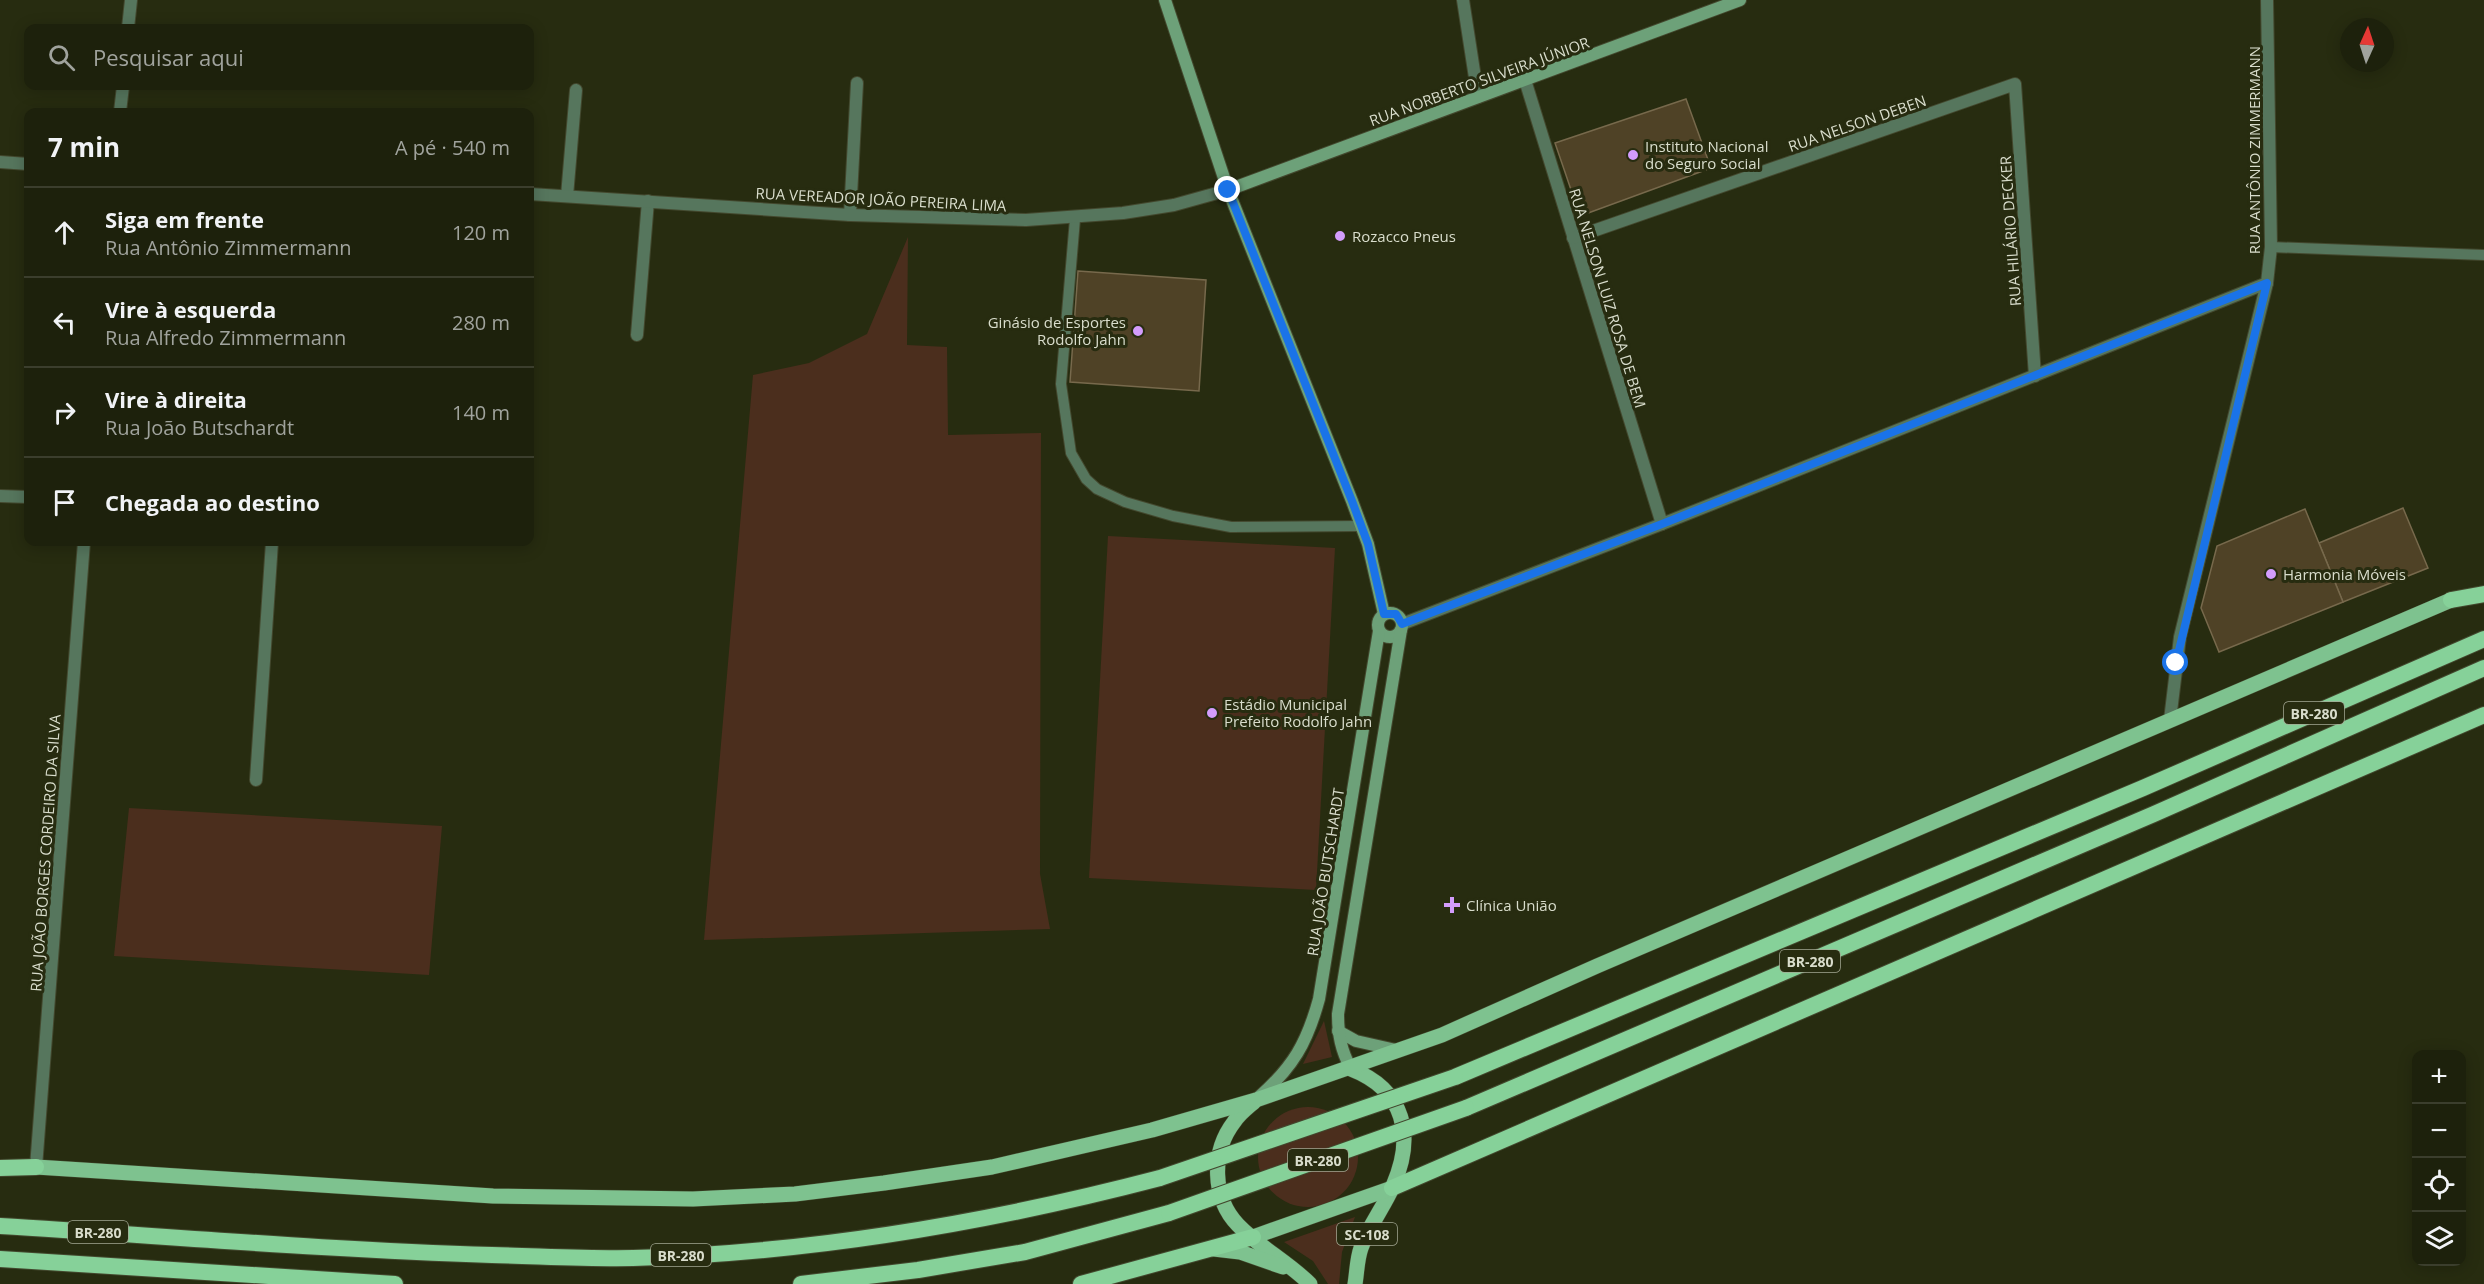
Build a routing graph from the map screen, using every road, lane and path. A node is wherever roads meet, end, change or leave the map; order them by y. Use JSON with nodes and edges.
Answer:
{"nodes":[{"id":1,"x":131,"y":0,"type":"edge"},
{"id":2,"x":1165,"y":0,"type":"edge"},
{"id":3,"x":1463,"y":0,"type":"edge"},
{"id":4,"x":1739,"y":0,"type":"edge"},
{"id":5,"x":2267,"y":0,"type":"edge"},
{"id":6,"x":128,"y":24,"type":"edge"},
{"id":7,"x":1525,"y":80,"type":"junction"},
{"id":8,"x":857,"y":83,"type":"dead end"},
{"id":9,"x":2015,"y":84,"type":"joint"},
{"id":10,"x":123,"y":90,"type":"edge"},
{"id":11,"x":576,"y":90,"type":"dead end"},
{"id":12,"x":1478,"y":97,"type":"junction"},
{"id":13,"x":120,"y":108,"type":"edge"},
{"id":14,"x":0,"y":162,"type":"edge"},
{"id":15,"x":24,"y":164,"type":"edge"},
{"id":16,"x":1228,"y":190,"type":"junction"},
{"id":17,"x":534,"y":194,"type":"edge"},
{"id":18,"x":567,"y":196,"type":"junction"},
{"id":19,"x":648,"y":201,"type":"junction"},
{"id":20,"x":850,"y":215,"type":"junction"},
{"id":21,"x":1075,"y":219,"type":"junction"},
{"id":22,"x":1573,"y":238,"type":"junction"},
{"id":23,"x":2271,"y":247,"type":"junction"},
{"id":24,"x":2484,"y":255,"type":"edge"},
{"id":25,"x":2267,"y":283,"type":"junction"},
{"id":26,"x":637,"y":335,"type":"dead end"},
{"id":27,"x":2035,"y":376,"type":"junction"},
{"id":28,"x":0,"y":496,"type":"edge"},
{"id":29,"x":24,"y":497,"type":"edge"},
{"id":30,"x":1662,"y":524,"type":"junction"},
{"id":31,"x":1361,"y":526,"type":"junction"},
{"id":32,"x":84,"y":546,"type":"edge"},
{"id":33,"x":272,"y":546,"type":"edge"},
{"id":34,"x":2484,"y":585,"type":"edge"},
{"id":35,"x":2484,"y":594,"type":"edge"},
{"id":36,"x":2451,"y":600,"type":"junction"},
{"id":37,"x":1384,"y":614,"type":"junction"},
{"id":38,"x":1402,"y":627,"type":"junction"},
{"id":39,"x":1379,"y":631,"type":"junction"},
{"id":40,"x":2484,"y":639,"type":"edge"},
{"id":41,"x":2484,"y":668,"type":"edge"},
{"id":42,"x":2484,"y":715,"type":"edge"},
{"id":43,"x":2170,"y":720,"type":"junction"},
{"id":44,"x":256,"y":780,"type":"dead end"},
{"id":45,"x":1338,"y":1031,"type":"junction"},
{"id":46,"x":1403,"y":1051,"type":"junction"},
{"id":47,"x":1351,"y":1069,"type":"junction"},
{"id":48,"x":1256,"y":1100,"type":"junction"},
{"id":49,"x":36,"y":1167,"type":"junction"},
{"id":50,"x":0,"y":1168,"type":"edge"},
{"id":51,"x":1419,"y":1178,"type":"junction"},
{"id":52,"x":1392,"y":1188,"type":"junction"},
{"id":53,"x":0,"y":1226,"type":"edge"},
{"id":54,"x":1368,"y":1233,"type":"junction"},
{"id":55,"x":1253,"y":1237,"type":"junction"},
{"id":56,"x":1214,"y":1249,"type":"junction"},
{"id":57,"x":0,"y":1259,"type":"edge"},
{"id":58,"x":1307,"y":1280,"type":"edge"},
{"id":59,"x":395,"y":1284,"type":"edge"},
{"id":60,"x":801,"y":1284,"type":"edge"},
{"id":61,"x":1081,"y":1284,"type":"edge"},
{"id":62,"x":1355,"y":1284,"type":"edge"}],
"edges":[{"from":1,"to":6,"type":"street"},
{"from":2,"to":16,"type":"main road"},
{"from":3,"to":12,"type":"street"},
{"from":4,"to":7,"type":"main road","name":"RUA NORBERTO SILVEIRA JÚNIOR"},
{"from":5,"to":23,"type":"street","name":"RUA ANTÔNIO ZIMMERMANN"},
{"from":7,"to":12,"type":"main road","name":"RUA NORBERTO SILVEIRA JÚNIOR"},
{"from":7,"to":22,"type":"street","name":"RUA NELSON LUIZ ROSA DE BEM"},
{"from":8,"to":20,"type":"street"},
{"from":9,"to":22,"type":"street","name":"RUA NELSON DEBEN"},
{"from":9,"to":27,"type":"street","name":"RUA HILÁRIO DECKER"},
{"from":10,"to":13,"type":"street"},
{"from":11,"to":18,"type":"street"},
{"from":12,"to":16,"type":"main road","name":"RUA NORBERTO SILVEIRA JÚNIOR"},
{"from":14,"to":15,"type":"street"},
{"from":16,"to":21,"type":"street","name":"RUA VEREADOR JOÃO PEREIRA LIMA"},
{"from":16,"to":31,"type":"main road"},
{"from":17,"to":18,"type":"street","name":"RUA VEREADOR JOÃO PEREIRA LIMA"},
{"from":18,"to":19,"type":"street","name":"RUA VEREADOR JOÃO PEREIRA LIMA"},
{"from":19,"to":20,"type":"street","name":"RUA VEREADOR JOÃO PEREIRA LIMA"},
{"from":19,"to":26,"type":"street"},
{"from":20,"to":21,"type":"street","name":"RUA VEREADOR JOÃO PEREIRA LIMA"},
{"from":21,"to":31,"type":"lane"},
{"from":22,"to":30,"type":"street","name":"RUA NELSON LUIZ ROSA DE BEM"},
{"from":23,"to":24,"type":"lane"},
{"from":23,"to":25,"type":"street","name":"RUA ANTÔNIO ZIMMERMANN"},
{"from":25,"to":27,"type":"street"},
{"from":25,"to":43,"type":"street","name":"RUA ANTÔNIO ZIMMERMANN"},
{"from":27,"to":30,"type":"street"},
{"from":28,"to":29,"type":"street"},
{"from":30,"to":38,"type":"street"},
{"from":31,"to":37,"type":"main road"},
{"from":32,"to":49,"type":"street","name":"RUA JOÃO BORGES CORDEIRO DA SILVA"},
{"from":33,"to":44,"type":"street"},
{"from":34,"to":36,"type":"street"},
{"from":35,"to":36,"type":"highway"},
{"from":36,"to":43,"type":"main road"},
{"from":37,"to":38,"type":"main road"},
{"from":37,"to":39,"type":"main road"},
{"from":38,"to":39,"type":"main road"},
{"from":38,"to":45,"type":"main road"},
{"from":39,"to":48,"type":"main road","name":"RUA JOÃO BUTSCHARDT"},
{"from":40,"to":53,"type":"highway","number":"BR-280","bridge":true},
{"from":41,"to":60,"type":"highway","number":"BR-280","bridge":true},
{"from":42,"to":51,"type":"highway"},
{"from":43,"to":46,"type":"main road"},
{"from":45,"to":46,"type":"main road"},
{"from":45,"to":47,"type":"main road"},
{"from":46,"to":47,"type":"main road"},
{"from":47,"to":48,"type":"main road"},
{"from":47,"to":52,"type":"main road"},
{"from":48,"to":49,"type":"main road"},
{"from":48,"to":55,"type":"main road"},
{"from":49,"to":50,"type":"highway"},
{"from":51,"to":52,"type":"highway"},
{"from":51,"to":54,"type":"main road"},
{"from":52,"to":54,"type":"main road","number":"SC-108"},
{"from":52,"to":55,"type":"main road"},
{"from":54,"to":62,"type":"main road","number":"SC-108"},
{"from":55,"to":56,"type":"highway"},
{"from":55,"to":58,"type":"main road"},
{"from":56,"to":58,"type":"main road"},
{"from":56,"to":61,"type":"highway"},
{"from":57,"to":59,"type":"highway","number":"BR-280"}]}
